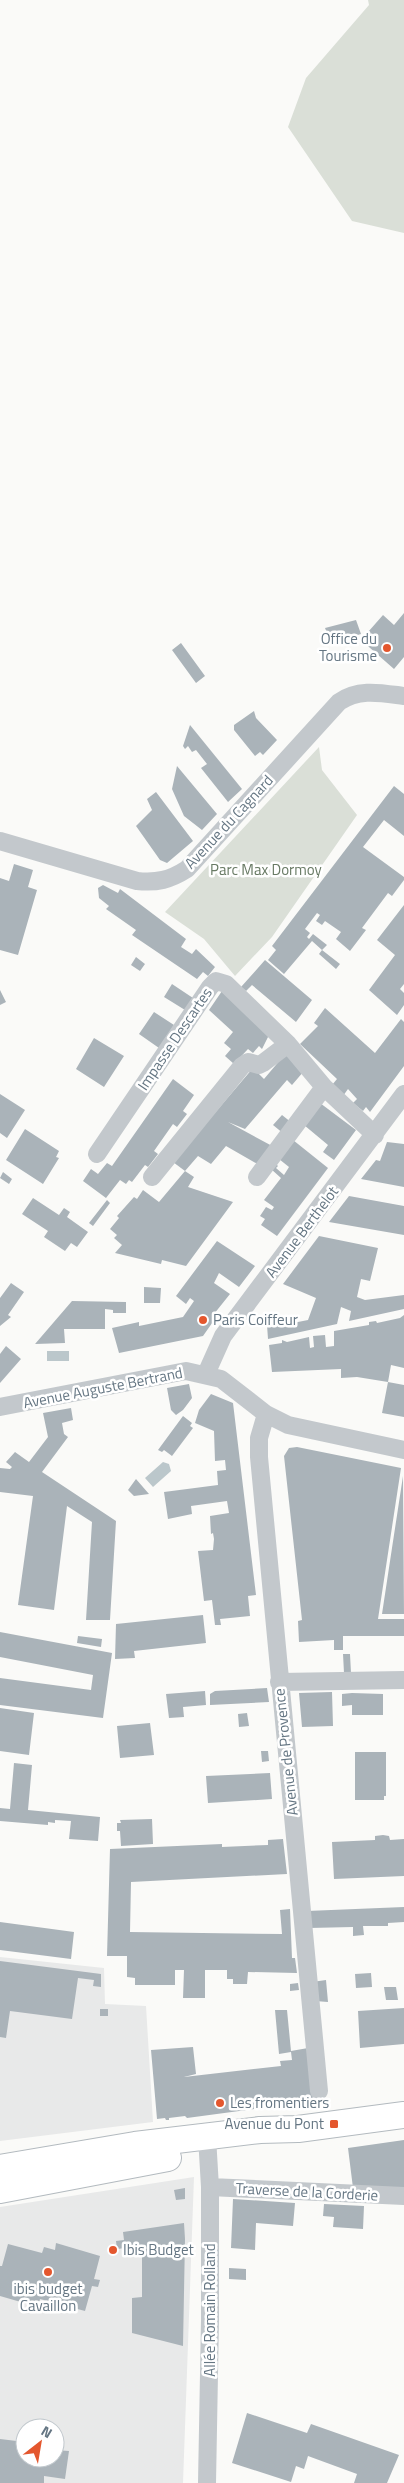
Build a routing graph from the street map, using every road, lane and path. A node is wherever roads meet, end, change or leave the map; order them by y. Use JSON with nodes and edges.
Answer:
{"nodes":[{"id":1,"x":403,"y":694,"type":"edge"},
{"id":2,"x":0,"y":841,"type":"edge"},
{"id":3,"x":288,"y":1044,"type":"junction"},
{"id":4,"x":324,"y":1087,"type":"junction"},
{"id":5,"x":404,"y":1094,"type":"edge"},
{"id":6,"x":375,"y":1135,"type":"junction"},
{"id":7,"x":97,"y":1154,"type":"dead end"},
{"id":8,"x":152,"y":1177,"type":"dead end"},
{"id":9,"x":257,"y":1177,"type":"dead end"},
{"id":10,"x":206,"y":1374,"type":"junction"},
{"id":11,"x":0,"y":1407,"type":"edge"},
{"id":12,"x":266,"y":1414,"type":"junction"},
{"id":13,"x":404,"y":1450,"type":"edge"},
{"id":14,"x":404,"y":1680,"type":"edge"},
{"id":15,"x":279,"y":1682,"type":"junction"},
{"id":16,"x":319,"y":2090,"type":"dead end"},
{"id":17,"x":404,"y":2115,"type":"edge"},
{"id":18,"x":208,"y":2143,"type":"junction"},
{"id":19,"x":0,"y":2168,"type":"edge"},
{"id":20,"x":210,"y":2187,"type":"junction"},
{"id":21,"x":0,"y":2190,"type":"edge"},
{"id":22,"x":404,"y":2196,"type":"edge"},
{"id":23,"x":207,"y":2483,"type":"edge"}],
"edges":[{"from":1,"to":2,"type":"street","name":"Avenue du Cagnard"},
{"from":3,"to":4,"type":"street"},
{"from":3,"to":7,"type":"street","name":"Impasse Descartes"},
{"from":3,"to":8,"type":"street"},
{"from":4,"to":6,"type":"street"},
{"from":4,"to":9,"type":"street"},
{"from":5,"to":6,"type":"street","name":"Avenue Berthelot"},
{"from":6,"to":10,"type":"street","name":"Avenue Berthelot"},
{"from":10,"to":11,"type":"street","name":"Avenue Auguste Bertrand"},
{"from":10,"to":12,"type":"street"},
{"from":12,"to":13,"type":"street"},
{"from":12,"to":15,"type":"street","name":"Avenue de Provence"},
{"from":14,"to":15,"type":"street"},
{"from":15,"to":16,"type":"street","name":"Avenue de Provence"},
{"from":17,"to":18,"type":"main road"},
{"from":18,"to":19,"type":"main road"},
{"from":18,"to":20,"type":"street","name":"Allée Romain Rolland"},
{"from":18,"to":21,"type":"main road"},
{"from":20,"to":22,"type":"street","name":"Traverse de la Corderie"},
{"from":20,"to":23,"type":"street","name":"Allée Romain Rolland"}]}
